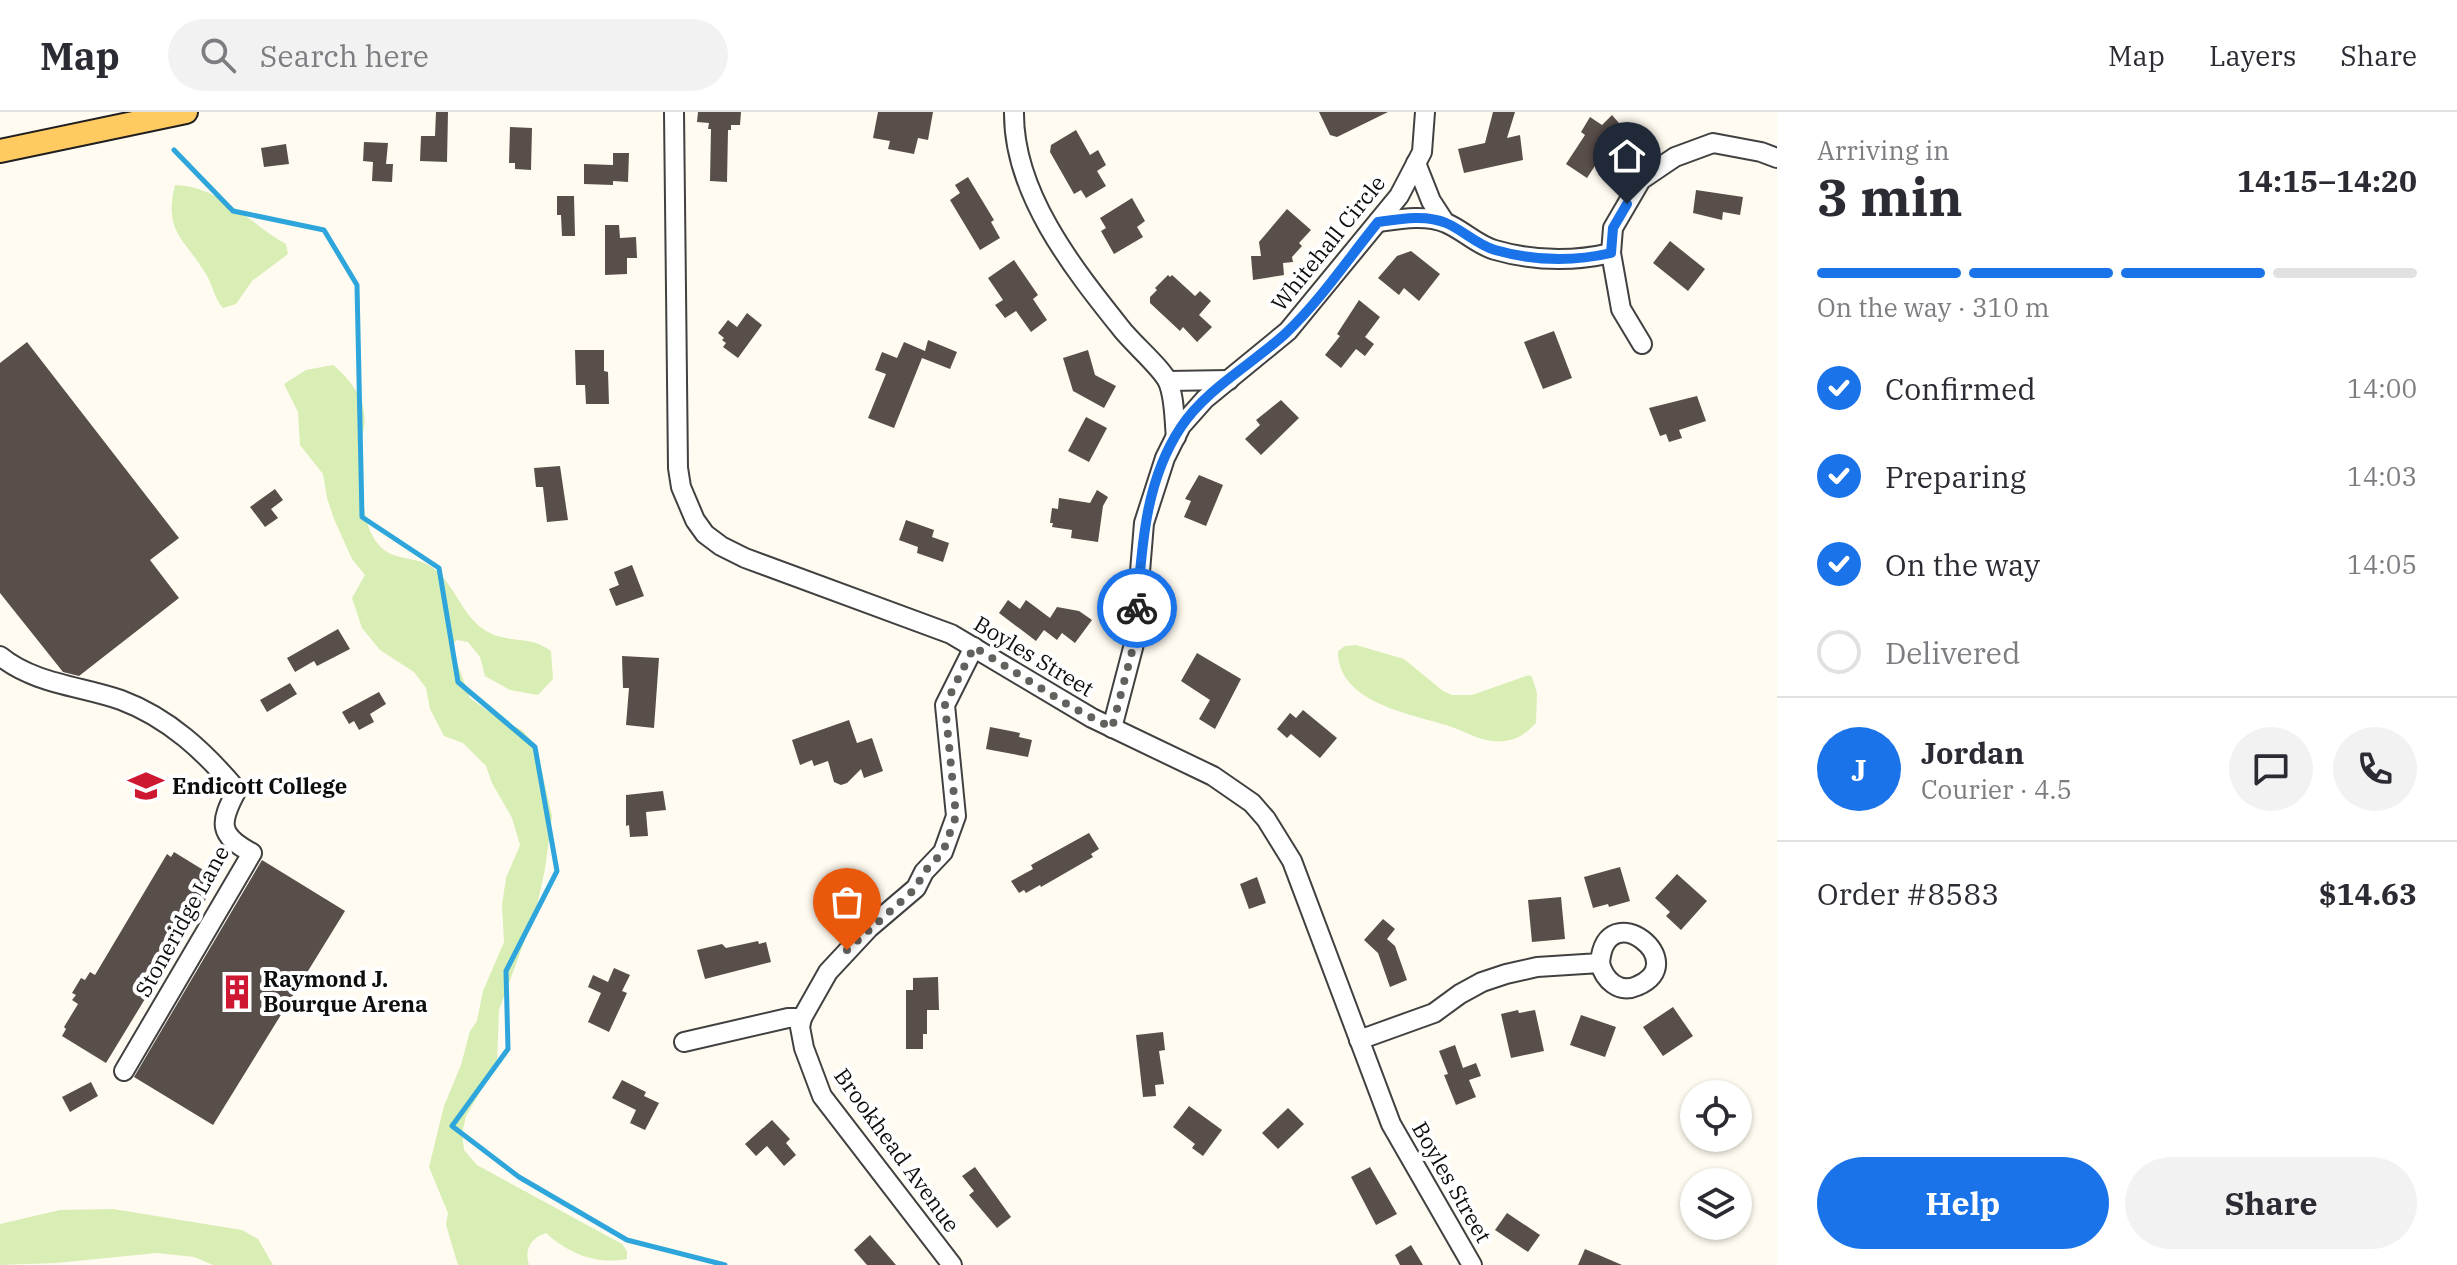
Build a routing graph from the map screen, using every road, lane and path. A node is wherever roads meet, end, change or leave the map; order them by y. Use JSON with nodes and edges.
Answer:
{"nodes":[{"id":1,"x":186,"y":112,"type":"edge"},
{"id":2,"x":674,"y":112,"type":"edge"},
{"id":3,"x":1014,"y":112,"type":"edge"},
{"id":4,"x":1425,"y":112,"type":"edge"},
{"id":5,"x":0,"y":151,"type":"edge"},
{"id":6,"x":1777,"y":158,"type":"edge"},
{"id":7,"x":1416,"y":163,"type":"junction"},
{"id":8,"x":1444,"y":221,"type":"junction"},
{"id":9,"x":1378,"y":222,"type":"junction"},
{"id":10,"x":1611,"y":253,"type":"junction"},
{"id":11,"x":1642,"y":344,"type":"dead end"},
{"id":12,"x":1229,"y":380,"type":"junction"},
{"id":13,"x":1168,"y":381,"type":"junction"},
{"id":14,"x":1176,"y":437,"type":"junction"},
{"id":15,"x":974,"y":647,"type":"junction"},
{"id":16,"x":0,"y":656,"type":"edge"},
{"id":17,"x":1112,"y":728,"type":"junction"},
{"id":18,"x":1600,"y":963,"type":"dead end"},
{"id":19,"x":802,"y":1018,"type":"junction"},
{"id":20,"x":1359,"y":1040,"type":"junction"},
{"id":21,"x":684,"y":1042,"type":"dead end"},
{"id":22,"x":124,"y":1071,"type":"dead end"},
{"id":23,"x":952,"y":1265,"type":"edge"},
{"id":24,"x":1472,"y":1265,"type":"edge"}],
"edges":[{"from":1,"to":5,"type":"main road"},
{"from":2,"to":15,"type":"street","name":"Boyles Street"},
{"from":3,"to":13,"type":"street"},
{"from":4,"to":7,"type":"street","name":"Whitehall Circle"},
{"from":6,"to":10,"type":"street"},
{"from":7,"to":8,"type":"street"},
{"from":7,"to":9,"type":"street","name":"Whitehall Circle"},
{"from":8,"to":9,"type":"street"},
{"from":8,"to":10,"type":"street"},
{"from":9,"to":12,"type":"street","name":"Whitehall Circle"},
{"from":10,"to":11,"type":"street"},
{"from":12,"to":13,"type":"street"},
{"from":12,"to":14,"type":"street","name":"Whitehall Circle"},
{"from":13,"to":14,"type":"street"},
{"from":14,"to":17,"type":"street","name":"Whitehall Circle"},
{"from":15,"to":17,"type":"street","name":"Boyles Street"},
{"from":15,"to":19,"type":"street"},
{"from":16,"to":22,"type":"street","name":"Stoneridge Lane"},
{"from":17,"to":20,"type":"street","name":"Boyles Street"},
{"from":18,"to":20,"type":"street"},
{"from":19,"to":21,"type":"street"},
{"from":19,"to":23,"type":"street","name":"Brookhead Avenue"},
{"from":20,"to":24,"type":"street","name":"Boyles Street"}]}
